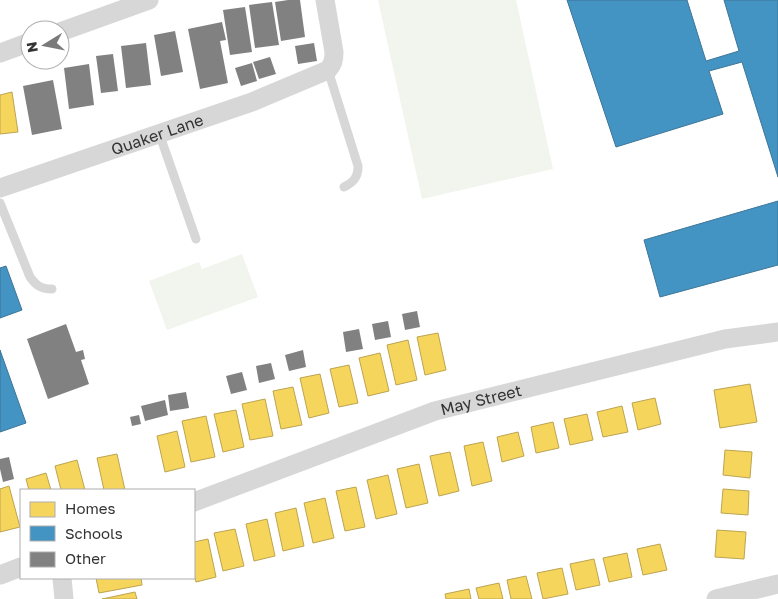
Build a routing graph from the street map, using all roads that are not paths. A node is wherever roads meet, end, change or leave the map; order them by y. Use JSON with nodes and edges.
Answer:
{"nodes":[{"id":1,"x":149,"y":0,"type":"edge"},
{"id":2,"x":324,"y":0,"type":"edge"},
{"id":3,"x":70,"y":28,"type":"edge"},
{"id":4,"x":20,"y":46,"type":"edge"},
{"id":5,"x":0,"y":53,"type":"edge"},
{"id":6,"x":321,"y":73,"type":"junction"},
{"id":7,"x":159,"y":133,"type":"junction"},
{"id":8,"x":344,"y":187,"type":"dead end"},
{"id":9,"x":0,"y":188,"type":"edge"},
{"id":10,"x":0,"y":204,"type":"edge"},
{"id":11,"x":196,"y":239,"type":"dead end"},
{"id":12,"x":52,"y":289,"type":"dead end"},
{"id":13,"x":778,"y":332,"type":"edge"},
{"id":14,"x":195,"y":502,"type":"edge"},
{"id":15,"x":20,"y":567,"type":"edge"},
{"id":16,"x":0,"y":575,"type":"edge"},
{"id":17,"x":62,"y":579,"type":"edge"},
{"id":18,"x":778,"y":584,"type":"edge"},
{"id":19,"x":64,"y":599,"type":"edge"},
{"id":20,"x":716,"y":599,"type":"edge"}],
"edges":[{"from":1,"to":3,"type":"street"},
{"from":2,"to":6,"type":"street"},
{"from":4,"to":5,"type":"street"},
{"from":6,"to":7,"type":"street","name":"Quaker Lane"},
{"from":6,"to":8,"type":"lane"},
{"from":7,"to":9,"type":"street","name":"Quaker Lane"},
{"from":7,"to":11,"type":"lane"},
{"from":10,"to":12,"type":"lane"},
{"from":13,"to":14,"type":"street","name":"May Street"},
{"from":15,"to":16,"type":"street"},
{"from":17,"to":19,"type":"street"},
{"from":18,"to":20,"type":"street"}]}
